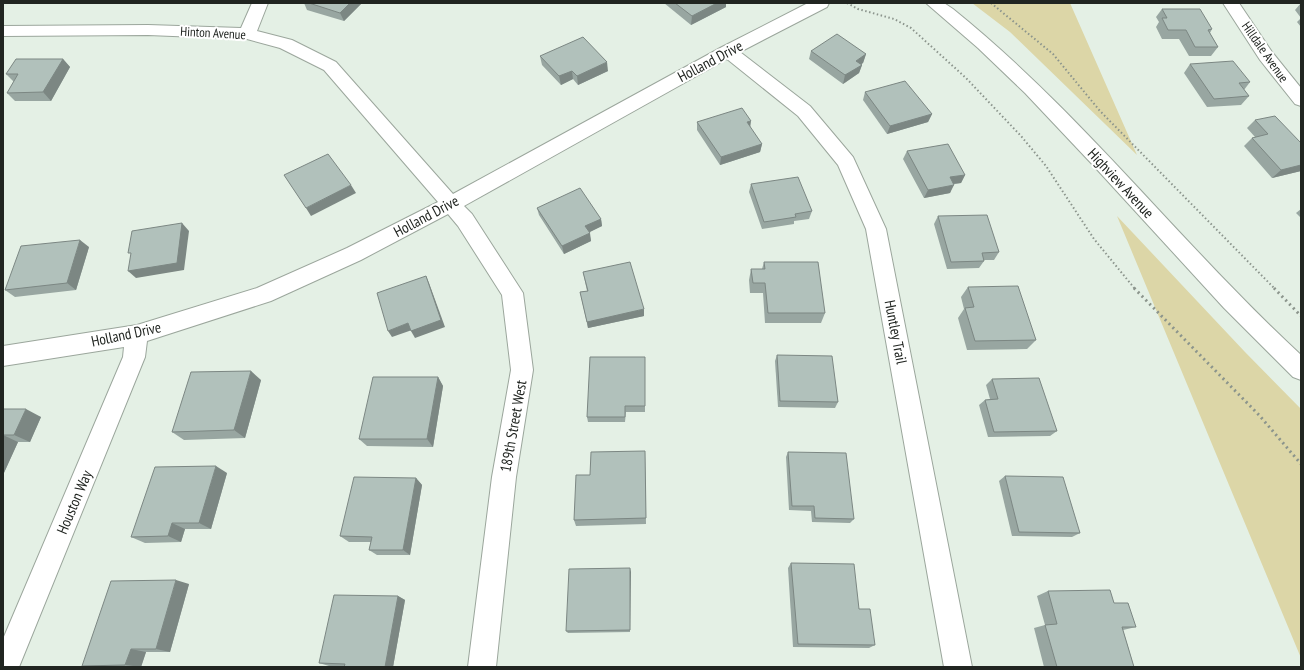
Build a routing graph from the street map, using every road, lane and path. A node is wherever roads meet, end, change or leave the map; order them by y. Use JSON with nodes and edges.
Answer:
{"nodes":[{"id":1,"x":260,"y":3,"type":"edge"},
{"id":2,"x":821,"y":3,"type":"edge"},
{"id":3,"x":847,"y":3,"type":"edge"},
{"id":4,"x":934,"y":3,"type":"edge"},
{"id":5,"x":991,"y":3,"type":"edge"},
{"id":6,"x":1231,"y":3,"type":"edge"},
{"id":7,"x":3,"y":30,"type":"edge"},
{"id":8,"x":247,"y":34,"type":"junction"},
{"id":9,"x":728,"y":51,"type":"junction"},
{"id":10,"x":1301,"y":74,"type":"edge"},
{"id":11,"x":1280,"y":75,"type":"junction"},
{"id":12,"x":1301,"y":100,"type":"edge"},
{"id":13,"x":450,"y":204,"type":"junction"},
{"id":14,"x":1301,"y":316,"type":"edge"},
{"id":15,"x":137,"y":335,"type":"junction"},
{"id":16,"x":3,"y":356,"type":"edge"},
{"id":17,"x":1301,"y":370,"type":"edge"},
{"id":18,"x":1301,"y":464,"type":"edge"},
{"id":19,"x":5,"y":667,"type":"edge"},
{"id":20,"x":482,"y":667,"type":"edge"},
{"id":21,"x":958,"y":667,"type":"edge"}],
"edges":[{"from":1,"to":8,"type":"street"},
{"from":2,"to":9,"type":"street","name":"Holland Drive"},
{"from":3,"to":18,"type":"path"},
{"from":4,"to":17,"type":"street","name":"Highview Avenue"},
{"from":5,"to":14,"type":"path"},
{"from":6,"to":11,"type":"street","name":"Hilldale Avenue"},
{"from":7,"to":8,"type":"street","name":"Hinton Avenue"},
{"from":8,"to":13,"type":"street","name":"Hinton Avenue"},
{"from":9,"to":13,"type":"street","name":"Holland Drive"},
{"from":9,"to":21,"type":"street","name":"Huntley Trail"},
{"from":10,"to":11,"type":"street"},
{"from":11,"to":12,"type":"street","name":"Hilldale Avenue"},
{"from":13,"to":15,"type":"street","name":"Holland Drive"},
{"from":13,"to":20,"type":"street","name":"189th Street West"},
{"from":15,"to":16,"type":"street","name":"Holland Drive"},
{"from":15,"to":19,"type":"street","name":"Houston Way"}]}
